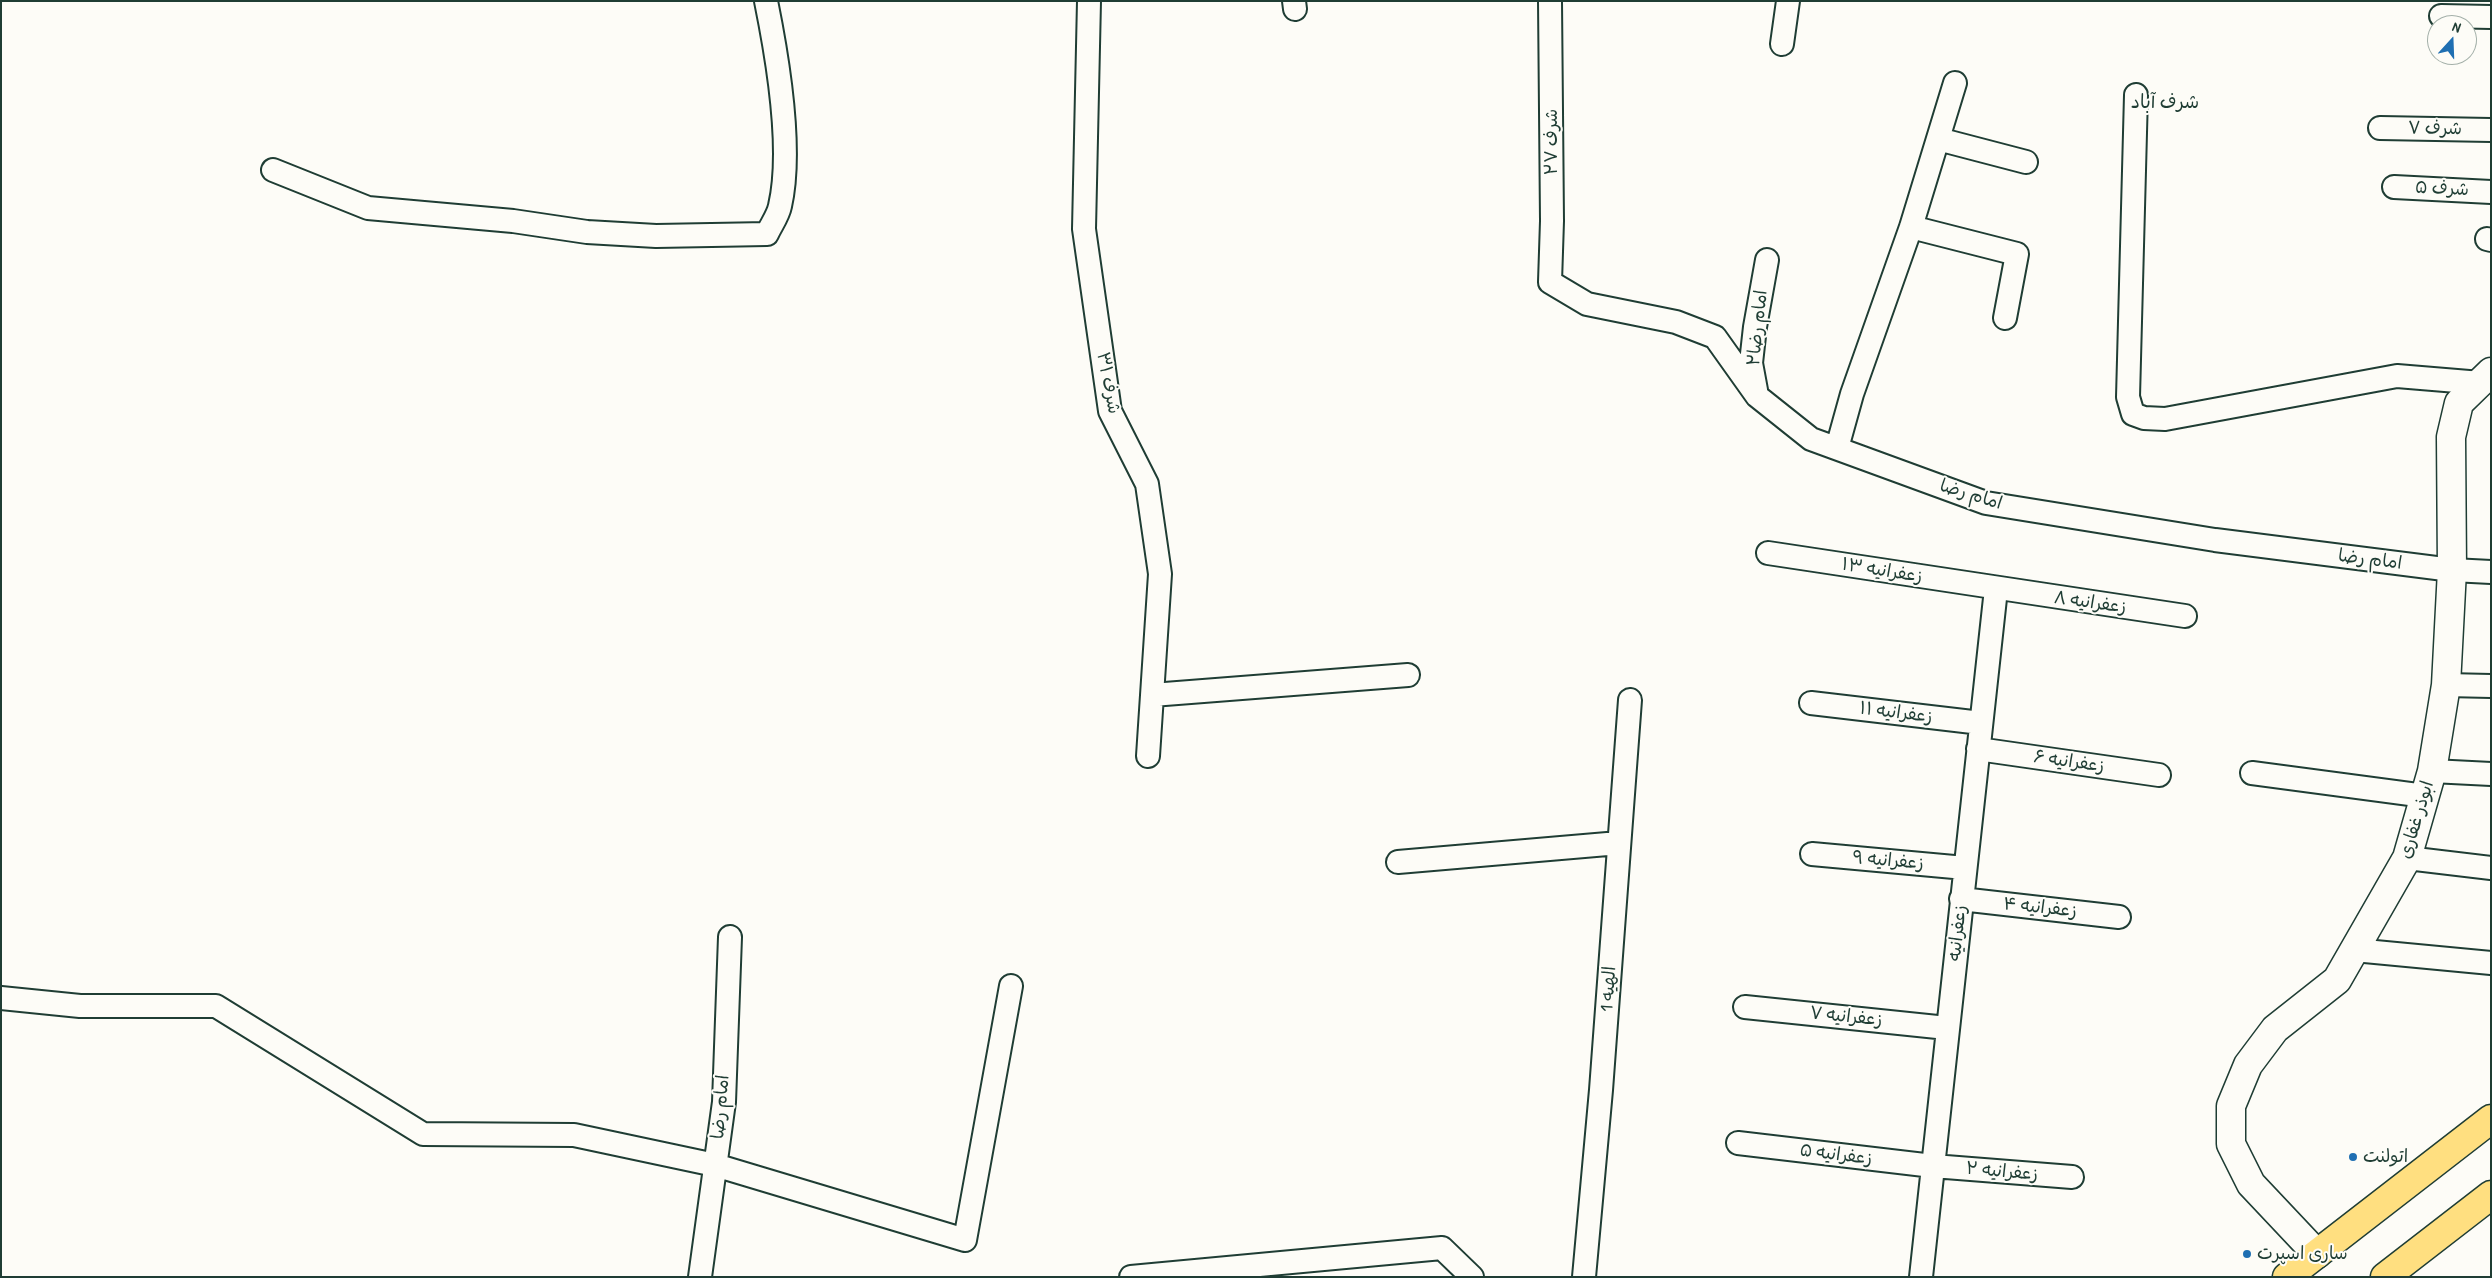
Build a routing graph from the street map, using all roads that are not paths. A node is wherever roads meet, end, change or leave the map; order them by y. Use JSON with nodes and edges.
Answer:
{"nodes":[{"id":1,"x":766,"y":1,"type":"edge"},
{"id":2,"x":1088,"y":1,"type":"edge"},
{"id":3,"x":1550,"y":1,"type":"edge"},
{"id":4,"x":1788,"y":1,"type":"edge"},
{"id":5,"x":2477,"y":17,"type":"edge"},
{"id":6,"x":2491,"y":17,"type":"edge"},
{"id":7,"x":1782,"y":44,"type":"dead end"},
{"id":8,"x":1955,"y":83,"type":"dead end"},
{"id":9,"x":2136,"y":95,"type":"dead end"},
{"id":10,"x":2380,"y":128,"type":"dead end"},
{"id":11,"x":2491,"y":130,"type":"edge"},
{"id":12,"x":1938,"y":139,"type":"junction"},
{"id":13,"x":2026,"y":162,"type":"dead end"},
{"id":14,"x":273,"y":170,"type":"dead end"},
{"id":15,"x":2394,"y":187,"type":"dead end"},
{"id":16,"x":2491,"y":192,"type":"edge"},
{"id":17,"x":1911,"y":228,"type":"junction"},
{"id":18,"x":1767,"y":260,"type":"dead end"},
{"id":19,"x":1550,"y":282,"type":"joint"},
{"id":20,"x":2005,"y":318,"type":"dead end"},
{"id":21,"x":2486,"y":377,"type":"edge"},
{"id":22,"x":1756,"y":396,"type":"junction"},
{"id":23,"x":1837,"y":448,"type":"junction"},
{"id":24,"x":1768,"y":554,"type":"dead end"},
{"id":25,"x":2452,"y":570,"type":"junction"},
{"id":26,"x":2491,"y":572,"type":"edge"},
{"id":27,"x":1996,"y":589,"type":"junction"},
{"id":28,"x":2185,"y":616,"type":"dead end"},
{"id":29,"x":1408,"y":675,"type":"dead end"},
{"id":30,"x":2446,"y":685,"type":"junction"},
{"id":31,"x":2491,"y":686,"type":"edge"},
{"id":32,"x":1152,"y":696,"type":"junction"},
{"id":33,"x":1630,"y":700,"type":"dead end"},
{"id":34,"x":1811,"y":703,"type":"dead end"},
{"id":35,"x":1981,"y":723,"type":"junction"},
{"id":36,"x":1978,"y":749,"type":"junction"},
{"id":37,"x":1148,"y":756,"type":"dead end"},
{"id":38,"x":2252,"y":773,"type":"dead end"},
{"id":39,"x":2491,"y":774,"type":"edge"},
{"id":40,"x":2159,"y":775,"type":"dead end"},
{"id":41,"x":2428,"y":784,"type":"junction"},
{"id":42,"x":1619,"y":843,"type":"junction"},
{"id":43,"x":1812,"y":854,"type":"dead end"},
{"id":44,"x":2407,"y":858,"type":"junction"},
{"id":45,"x":1398,"y":862,"type":"dead end"},
{"id":46,"x":1965,"y":868,"type":"junction"},
{"id":47,"x":2491,"y":868,"type":"edge"},
{"id":48,"x":1962,"y":899,"type":"junction"},
{"id":49,"x":2119,"y":917,"type":"dead end"},
{"id":50,"x":730,"y":937,"type":"dead end"},
{"id":51,"x":2354,"y":950,"type":"junction"},
{"id":52,"x":2491,"y":962,"type":"edge"},
{"id":53,"x":1011,"y":986,"type":"dead end"},
{"id":54,"x":1,"y":998,"type":"edge"},
{"id":55,"x":1745,"y":1007,"type":"dead end"},
{"id":56,"x":1947,"y":1028,"type":"junction"},
{"id":57,"x":2491,"y":1118,"type":"edge"},
{"id":58,"x":1738,"y":1144,"type":"dead end"},
{"id":59,"x":715,"y":1165,"type":"junction"},
{"id":60,"x":1933,"y":1166,"type":"junction"},
{"id":61,"x":2072,"y":1178,"type":"dead end"},
{"id":62,"x":2491,"y":1194,"type":"edge"},
{"id":63,"x":2317,"y":1254,"type":"junction"},
{"id":64,"x":700,"y":1277,"type":"edge"},
{"id":65,"x":1131,"y":1277,"type":"edge"},
{"id":66,"x":1472,"y":1277,"type":"edge"},
{"id":67,"x":1584,"y":1277,"type":"edge"},
{"id":68,"x":1921,"y":1277,"type":"edge"},
{"id":69,"x":2287,"y":1277,"type":"edge"},
{"id":70,"x":2385,"y":1277,"type":"edge"}],
"edges":[{"from":1,"to":14,"type":"street"},
{"from":2,"to":32,"type":"street","name":"شرف ۳۱"},
{"from":3,"to":19,"type":"street","name":"شرف ۲۷"},
{"from":4,"to":7,"type":"street"},
{"from":5,"to":6,"type":"street"},
{"from":8,"to":12,"type":"street"},
{"from":9,"to":21,"type":"street"},
{"from":10,"to":11,"type":"street","name":"شرف ۷"},
{"from":12,"to":13,"type":"street"},
{"from":12,"to":17,"type":"street"},
{"from":15,"to":16,"type":"street","name":"شرف ۵"},
{"from":17,"to":20,"type":"street"},
{"from":17,"to":23,"type":"street"},
{"from":18,"to":22,"type":"street","name":"امام رضا۲"},
{"from":19,"to":22,"type":"street","name":"امام رضا"},
{"from":21,"to":25,"type":"main road","name":"ابوذر غفاری"},
{"from":22,"to":23,"type":"street","name":"امام رضا"},
{"from":23,"to":25,"type":"street","name":"امام رضا"},
{"from":24,"to":27,"type":"street","name":"زعفرانیه ۱۳"},
{"from":25,"to":26,"type":"street","name":"امام رضا"},
{"from":25,"to":30,"type":"main road","name":"ابوذر غفاری"},
{"from":27,"to":28,"type":"street","name":"زعفرانیه ۸"},
{"from":27,"to":35,"type":"street","name":"زعفرانیه"},
{"from":29,"to":32,"type":"street"},
{"from":30,"to":31,"type":"street"},
{"from":30,"to":41,"type":"main road","name":"ابوذر غفاری"},
{"from":32,"to":37,"type":"street","name":"شرف ۳۱"},
{"from":33,"to":42,"type":"street","name":"الهیه 1"},
{"from":34,"to":35,"type":"street","name":"زعفرانیه ۱۱"},
{"from":35,"to":36,"type":"street","name":"زعفرانیه"},
{"from":36,"to":40,"type":"street","name":"زعفرانیه ۶"},
{"from":36,"to":46,"type":"street","name":"زعفرانیه"},
{"from":38,"to":41,"type":"street"},
{"from":39,"to":41,"type":"street"},
{"from":41,"to":44,"type":"main road","name":"ابوذر غفاری"},
{"from":42,"to":45,"type":"street"},
{"from":42,"to":67,"type":"street","name":"الهیه 1"},
{"from":43,"to":46,"type":"street","name":"زعفرانیه ۹"},
{"from":44,"to":47,"type":"street"},
{"from":44,"to":51,"type":"main road","name":"ابوذر غفاری"},
{"from":46,"to":48,"type":"street","name":"زعفرانیه"},
{"from":48,"to":49,"type":"street","name":"زعفرانیه ۴"},
{"from":48,"to":56,"type":"street","name":"زعفرانیه"},
{"from":50,"to":59,"type":"street","name":"امام رضا"},
{"from":51,"to":52,"type":"street"},
{"from":51,"to":63,"type":"main road","name":"ابوذر غفاری"},
{"from":53,"to":59,"type":"street"},
{"from":54,"to":59,"type":"street"},
{"from":55,"to":56,"type":"street","name":"زعفرانیه ۷"},
{"from":56,"to":60,"type":"street","name":"زعفرانیه"},
{"from":57,"to":63,"type":"highway"},
{"from":58,"to":60,"type":"street","name":"زعفرانیه ۵"},
{"from":59,"to":64,"type":"street","name":"امام رضا"},
{"from":60,"to":61,"type":"street","name":"زعفرانیه ۲"},
{"from":60,"to":68,"type":"street","name":"زعفرانیه"},
{"from":62,"to":70,"type":"highway"},
{"from":63,"to":69,"type":"highway"},
{"from":65,"to":66,"type":"street"}]}
